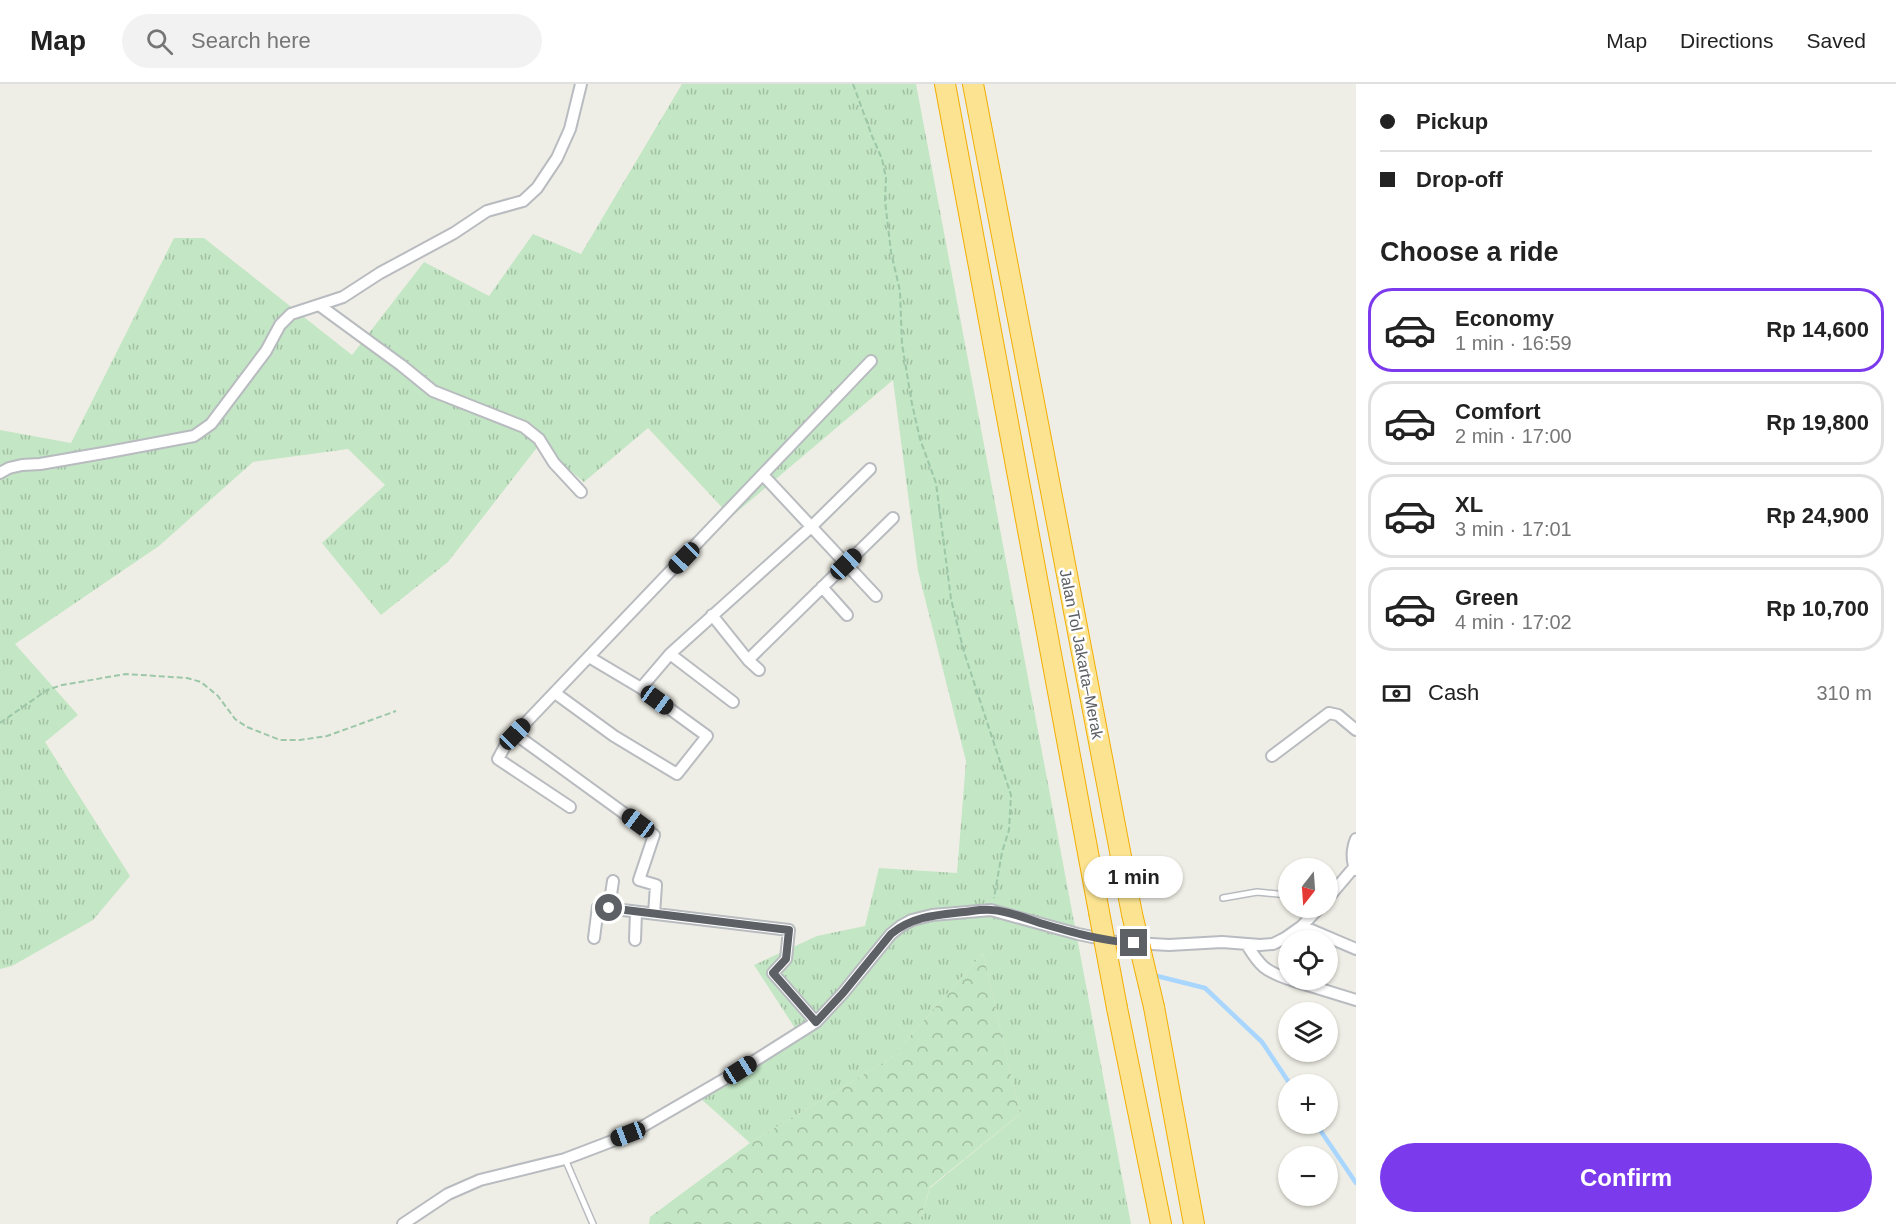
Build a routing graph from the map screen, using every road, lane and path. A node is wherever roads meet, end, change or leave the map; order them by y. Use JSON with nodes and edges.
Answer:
{"nodes":[{"id":1,"x":581,"y":84,"type":"edge"},
{"id":2,"x":854,"y":84,"type":"edge"},
{"id":3,"x":945,"y":84,"type":"edge"},
{"id":4,"x":973,"y":84,"type":"edge"},
{"id":5,"x":319,"y":305,"type":"junction"},
{"id":6,"x":871,"y":361,"type":"dead end"},
{"id":7,"x":870,"y":469,"type":"dead end"},
{"id":8,"x":0,"y":473,"type":"edge"},
{"id":9,"x":763,"y":475,"type":"junction"},
{"id":10,"x":581,"y":492,"type":"dead end"},
{"id":11,"x":893,"y":518,"type":"dead end"},
{"id":12,"x":811,"y":527,"type":"junction"},
{"id":13,"x":846,"y":564,"type":"junction"},
{"id":14,"x":822,"y":587,"type":"junction"},
{"id":15,"x":876,"y":596,"type":"dead end"},
{"id":16,"x":712,"y":615,"type":"junction"},
{"id":17,"x":847,"y":615,"type":"dead end"},
{"id":18,"x":670,"y":654,"type":"junction"},
{"id":19,"x":589,"y":657,"type":"junction"},
{"id":20,"x":748,"y":660,"type":"junction"},
{"id":21,"x":759,"y":670,"type":"dead end"},
{"id":22,"x":641,"y":688,"type":"junction"},
{"id":23,"x":555,"y":693,"type":"junction"},
{"id":24,"x":733,"y":702,"type":"dead end"},
{"id":25,"x":396,"y":711,"type":"dead end"},
{"id":26,"x":0,"y":723,"type":"edge"},
{"id":27,"x":1356,"y":730,"type":"edge"},
{"id":28,"x":515,"y":734,"type":"junction"},
{"id":29,"x":1272,"y":756,"type":"dead end"},
{"id":30,"x":570,"y":807,"type":"dead end"},
{"id":31,"x":1356,"y":839,"type":"edge"},
{"id":32,"x":1355,"y":867,"type":"edge"},
{"id":33,"x":613,"y":882,"type":"dead end"},
{"id":34,"x":1338,"y":887,"type":"edge"},
{"id":35,"x":1278,"y":895,"type":"edge"},
{"id":36,"x":1222,"y":898,"type":"dead end"},
{"id":37,"x":609,"y":908,"type":"junction"},
{"id":38,"x":991,"y":910,"type":"junction"},
{"id":39,"x":636,"y":912,"type":"junction"},
{"id":40,"x":654,"y":914,"type":"junction"},
{"id":41,"x":1310,"y":918,"type":"edge"},
{"id":42,"x":1302,"y":926,"type":"junction"},
{"id":43,"x":594,"y":938,"type":"dead end"},
{"id":44,"x":635,"y":940,"type":"dead end"},
{"id":45,"x":1247,"y":945,"type":"junction"},
{"id":46,"x":1356,"y":949,"type":"edge"},
{"id":47,"x":1278,"y":975,"type":"edge"},
{"id":48,"x":1325,"y":990,"type":"edge"},
{"id":49,"x":1356,"y":1000,"type":"edge"},
{"id":50,"x":816,"y":1022,"type":"junction"},
{"id":51,"x":565,"y":1159,"type":"junction"},
{"id":52,"x":403,"y":1224,"type":"edge"},
{"id":53,"x":593,"y":1224,"type":"edge"},
{"id":54,"x":1161,"y":1224,"type":"edge"},
{"id":55,"x":1194,"y":1224,"type":"edge"}],
"edges":[{"from":1,"to":5,"type":"street"},
{"from":2,"to":38,"type":"path"},
{"from":3,"to":54,"type":"highway","name":"Jalan Tol Jakarta–Merak","bridge":true},
{"from":4,"to":55,"type":"highway","name":"Jalan Tol Jakarta–Merak","bridge":true},
{"from":5,"to":8,"type":"street"},
{"from":5,"to":10,"type":"street"},
{"from":6,"to":9,"type":"street"},
{"from":7,"to":12,"type":"street"},
{"from":9,"to":12,"type":"street"},
{"from":9,"to":19,"type":"street"},
{"from":11,"to":13,"type":"street"},
{"from":12,"to":13,"type":"street"},
{"from":12,"to":16,"type":"street"},
{"from":13,"to":14,"type":"street"},
{"from":13,"to":15,"type":"street"},
{"from":14,"to":17,"type":"street"},
{"from":14,"to":20,"type":"street"},
{"from":16,"to":18,"type":"street"},
{"from":16,"to":20,"type":"street"},
{"from":18,"to":22,"type":"street"},
{"from":18,"to":24,"type":"street"},
{"from":19,"to":22,"type":"street"},
{"from":19,"to":23,"type":"street"},
{"from":20,"to":21,"type":"street"},
{"from":22,"to":23,"type":"street"},
{"from":23,"to":28,"type":"street"},
{"from":25,"to":26,"type":"path"},
{"from":27,"to":29,"type":"street"},
{"from":28,"to":30,"type":"street"},
{"from":28,"to":40,"type":"street"},
{"from":31,"to":32,"type":"street"},
{"from":32,"to":34,"type":"street"},
{"from":33,"to":37,"type":"street"},
{"from":35,"to":36,"type":"lane"},
{"from":37,"to":39,"type":"street"},
{"from":37,"to":43,"type":"street"},
{"from":38,"to":45,"type":"street"},
{"from":38,"to":50,"type":"street"},
{"from":39,"to":40,"type":"street"},
{"from":39,"to":44,"type":"street"},
{"from":40,"to":50,"type":"street"},
{"from":41,"to":42,"type":"street"},
{"from":42,"to":45,"type":"street"},
{"from":42,"to":46,"type":"street"},
{"from":45,"to":47,"type":"street"},
{"from":48,"to":49,"type":"street"},
{"from":50,"to":51,"type":"street"},
{"from":51,"to":52,"type":"street"},
{"from":51,"to":53,"type":"lane"}]}
